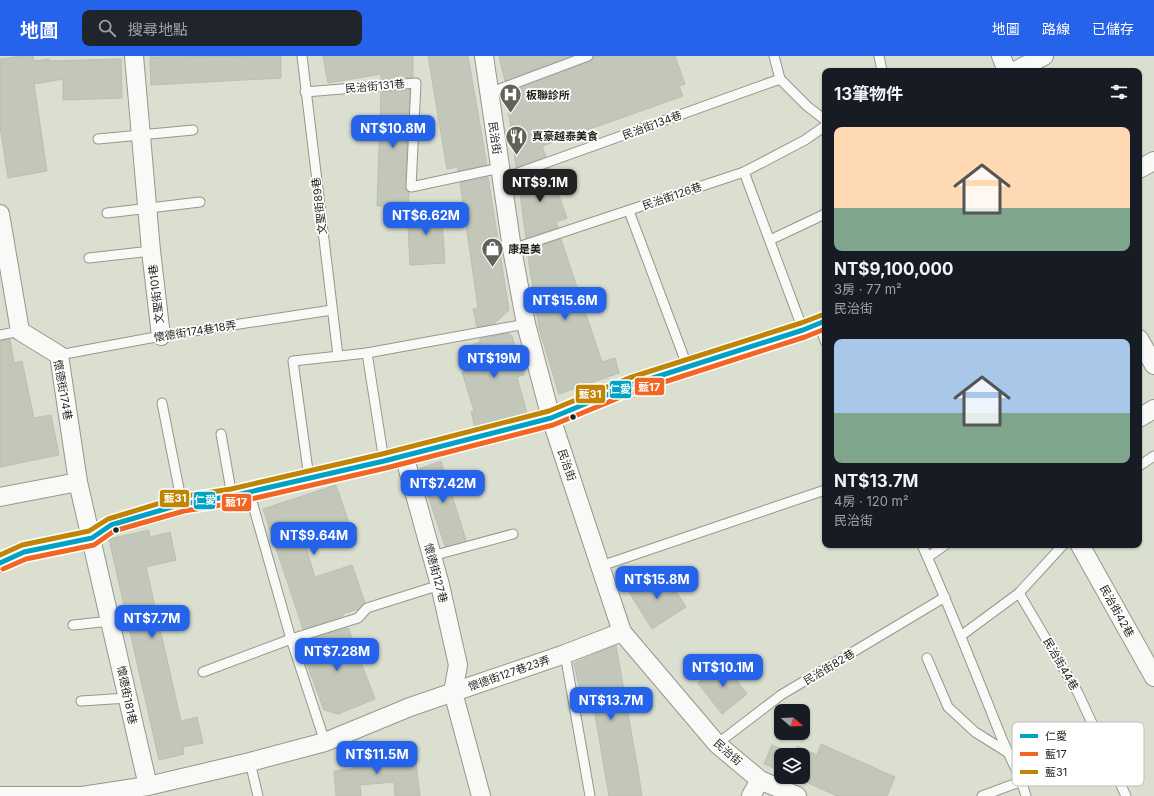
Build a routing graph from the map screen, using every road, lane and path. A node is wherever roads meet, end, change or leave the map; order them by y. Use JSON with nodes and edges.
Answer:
{"nodes":[{"id":1,"x":134,"y":56,"type":"edge"},
{"id":2,"x":302,"y":56,"type":"edge"},
{"id":3,"x":484,"y":56,"type":"edge"},
{"id":4,"x":588,"y":56,"type":"edge"},
{"id":5,"x":774,"y":56,"type":"edge"},
{"id":6,"x":879,"y":56,"type":"edge"},
{"id":7,"x":1001,"y":56,"type":"edge"},
{"id":8,"x":1044,"y":56,"type":"edge"},
{"id":9,"x":881,"y":68,"type":"edge"},
{"id":10,"x":1006,"y":68,"type":"edge"},
{"id":11,"x":1021,"y":68,"type":"edge"},
{"id":12,"x":780,"y":79,"type":"junction"},
{"id":13,"x":306,"y":92,"type":"junction"},
{"id":14,"x":489,"y":93,"type":"junction"},
{"id":15,"x":822,"y":118,"type":"edge"},
{"id":16,"x":822,"y":128,"type":"edge"},
{"id":17,"x":193,"y":130,"type":"dead end"},
{"id":18,"x":140,"y":136,"type":"junction"},
{"id":19,"x":98,"y":139,"type":"dead end"},
{"id":20,"x":1154,"y":161,"type":"edge"},
{"id":21,"x":1142,"y":167,"type":"edge"},
{"id":22,"x":744,"y":172,"type":"junction"},
{"id":23,"x":500,"y":174,"type":"junction"},
{"id":24,"x":200,"y":202,"type":"dead end"},
{"id":25,"x":147,"y":209,"type":"junction"},
{"id":26,"x":630,"y":211,"type":"junction"},
{"id":27,"x":107,"y":213,"type":"dead end"},
{"id":28,"x":0,"y":214,"type":"edge"},
{"id":29,"x":822,"y":215,"type":"edge"},
{"id":30,"x":770,"y":240,"type":"junction"},
{"id":31,"x":512,"y":249,"type":"junction"},
{"id":32,"x":151,"y":251,"type":"junction"},
{"id":33,"x":89,"y":258,"type":"dead end"},
{"id":34,"x":332,"y":310,"type":"junction"},
{"id":35,"x":526,"y":324,"type":"junction"},
{"id":36,"x":816,"y":325,"type":"edge"},
{"id":37,"x":20,"y":331,"type":"junction"},
{"id":38,"x":0,"y":335,"type":"edge"},
{"id":39,"x":161,"y":336,"type":"junction"},
{"id":40,"x":822,"y":336,"type":"edge"},
{"id":41,"x":1142,"y":344,"type":"edge"},
{"id":42,"x":367,"y":353,"type":"junction"},
{"id":43,"x":58,"y":355,"type":"junction"},
{"id":44,"x":338,"y":356,"type":"junction"},
{"id":45,"x":1154,"y":365,"type":"edge"},
{"id":46,"x":688,"y":368,"type":"junction"},
{"id":47,"x":162,"y":403,"type":"dead end"},
{"id":48,"x":1154,"y":409,"type":"edge"},
{"id":49,"x":1142,"y":416,"type":"edge"},
{"id":50,"x":551,"y":418,"type":"junction"},
{"id":51,"x":221,"y":434,"type":"dead end"},
{"id":52,"x":404,"y":455,"type":"junction"},
{"id":53,"x":1154,"y":456,"type":"edge"},
{"id":54,"x":384,"y":461,"type":"junction"},
{"id":55,"x":1142,"y":464,"type":"edge"},
{"id":56,"x":309,"y":478,"type":"junction"},
{"id":57,"x":78,"y":482,"type":"junction"},
{"id":58,"x":822,"y":491,"type":"edge"},
{"id":59,"x":240,"y":494,"type":"junction"},
{"id":60,"x":0,"y":497,"type":"edge"},
{"id":61,"x":182,"y":504,"type":"junction"},
{"id":62,"x":513,"y":534,"type":"dead end"},
{"id":63,"x":92,"y":538,"type":"junction"},
{"id":64,"x":924,"y":548,"type":"edge"},
{"id":65,"x":941,"y":548,"type":"edge"},
{"id":66,"x":1060,"y":548,"type":"edge"},
{"id":67,"x":1082,"y":548,"type":"edge"},
{"id":68,"x":432,"y":556,"type":"junction"},
{"id":69,"x":928,"y":557,"type":"junction"},
{"id":70,"x":0,"y":563,"type":"edge"},
{"id":71,"x":602,"y":566,"type":"junction"},
{"id":72,"x":440,"y":585,"type":"junction"},
{"id":73,"x":1019,"y":593,"type":"junction"},
{"id":74,"x":945,"y":597,"type":"junction"},
{"id":75,"x":111,"y":621,"type":"junction"},
{"id":76,"x":73,"y":625,"type":"dead end"},
{"id":77,"x":622,"y":632,"type":"junction"},
{"id":78,"x":962,"y":635,"type":"junction"},
{"id":79,"x":291,"y":639,"type":"junction"},
{"id":80,"x":565,"y":654,"type":"junction"},
{"id":81,"x":927,"y":658,"type":"dead end"},
{"id":82,"x":202,"y":672,"type":"dead end"},
{"id":83,"x":1154,"y":677,"type":"edge"},
{"id":84,"x":453,"y":692,"type":"junction"},
{"id":85,"x":128,"y":698,"type":"junction"},
{"id":86,"x":80,"y":701,"type":"dead end"},
{"id":87,"x":1092,"y":722,"type":"edge"},
{"id":88,"x":325,"y":742,"type":"junction"},
{"id":89,"x":717,"y":744,"type":"junction"},
{"id":90,"x":1007,"y":752,"type":"junction"},
{"id":91,"x":250,"y":762,"type":"junction"},
{"id":92,"x":1012,"y":762,"type":"edge"},
{"id":93,"x":760,"y":780,"type":"junction"},
{"id":94,"x":1012,"y":785,"type":"edge"},
{"id":95,"x":148,"y":786,"type":"junction"},
{"id":96,"x":1023,"y":786,"type":"edge"},
{"id":97,"x":1121,"y":786,"type":"edge"},
{"id":98,"x":0,"y":796,"type":"edge"},
{"id":99,"x":82,"y":796,"type":"edge"},
{"id":100,"x":258,"y":796,"type":"edge"},
{"id":101,"x":481,"y":796,"type":"edge"},
{"id":102,"x":590,"y":796,"type":"edge"},
{"id":103,"x":751,"y":796,"type":"edge"},
{"id":104,"x":797,"y":796,"type":"edge"},
{"id":105,"x":982,"y":796,"type":"edge"},
{"id":106,"x":1026,"y":796,"type":"edge"},
{"id":107,"x":1126,"y":796,"type":"edge"}],
"edges":[{"from":1,"to":18,"type":"street","name":"文聖街101巷"},
{"from":2,"to":13,"type":"lane","name":"文聖街89巷"},
{"from":3,"to":14,"type":"street","name":"民治街"},
{"from":4,"to":14,"type":"lane"},
{"from":5,"to":12,"type":"lane"},
{"from":6,"to":9,"type":"lane"},
{"from":7,"to":10,"type":"street"},
{"from":8,"to":11,"type":"street"},
{"from":12,"to":15,"type":"lane"},
{"from":12,"to":23,"type":"lane","name":"民治街134巷"},
{"from":13,"to":23,"type":"lane","name":"民治街131巷"},
{"from":13,"to":34,"type":"lane","name":"文聖街89巷"},
{"from":14,"to":23,"type":"street","name":"民治街"},
{"from":16,"to":22,"type":"lane","name":"民治街126巷"},
{"from":17,"to":18,"type":"lane"},
{"from":18,"to":19,"type":"lane"},
{"from":18,"to":25,"type":"street","name":"文聖街101巷"},
{"from":20,"to":21,"type":"street"},
{"from":22,"to":26,"type":"lane","name":"民治街126巷"},
{"from":22,"to":30,"type":"lane"},
{"from":23,"to":31,"type":"street","name":"民治街"},
{"from":24,"to":25,"type":"lane"},
{"from":25,"to":27,"type":"lane"},
{"from":25,"to":32,"type":"street","name":"文聖街101巷"},
{"from":26,"to":31,"type":"lane","name":"民治街126巷"},
{"from":26,"to":46,"type":"lane"},
{"from":28,"to":37,"type":"street"},
{"from":29,"to":30,"type":"lane"},
{"from":30,"to":36,"type":"lane"},
{"from":31,"to":35,"type":"street","name":"民治街"},
{"from":32,"to":33,"type":"lane","name":"文聖街101巷"},
{"from":32,"to":39,"type":"street","name":"文聖街101巷"},
{"from":34,"to":39,"type":"lane","name":"懷德街174巷18弄"},
{"from":34,"to":44,"type":"lane","name":"文聖街89巷"},
{"from":35,"to":42,"type":"lane"},
{"from":35,"to":50,"type":"street","name":"民治街"},
{"from":36,"to":40,"type":"lane"},
{"from":36,"to":46,"type":"street"},
{"from":37,"to":38,"type":"lane"},
{"from":37,"to":43,"type":"street","name":"懷德街174巷"},
{"from":39,"to":43,"type":"lane","name":"懷德街174巷18弄"},
{"from":41,"to":45,"type":"street"},
{"from":42,"to":44,"type":"lane"},
{"from":42,"to":54,"type":"lane"},
{"from":43,"to":57,"type":"street","name":"懷德街174巷"},
{"from":44,"to":56,"type":"lane"},
{"from":46,"to":50,"type":"street"},
{"from":47,"to":61,"type":"lane"},
{"from":48,"to":49,"type":"street"},
{"from":50,"to":52,"type":"street"},
{"from":50,"to":71,"type":"street","name":"民治街"},
{"from":51,"to":59,"type":"lane"},
{"from":52,"to":54,"type":"street"},
{"from":52,"to":68,"type":"street","name":"懷德街127巷"},
{"from":53,"to":55,"type":"lane"},
{"from":54,"to":56,"type":"street"},
{"from":56,"to":59,"type":"street"},
{"from":57,"to":60,"type":"street"},
{"from":57,"to":63,"type":"street","name":"懷德街174巷"},
{"from":58,"to":71,"type":"lane"},
{"from":59,"to":61,"type":"street"},
{"from":59,"to":79,"type":"lane"},
{"from":61,"to":63,"type":"street"},
{"from":62,"to":68,"type":"lane"},
{"from":63,"to":70,"type":"street"},
{"from":63,"to":75,"type":"street","name":"懷德街181巷"},
{"from":64,"to":69,"type":"lane"},
{"from":65,"to":69,"type":"lane"},
{"from":66,"to":73,"type":"lane"},
{"from":67,"to":83,"type":"street","name":"民治街42巷"},
{"from":68,"to":72,"type":"street","name":"懷德街127巷"},
{"from":69,"to":74,"type":"lane"},
{"from":71,"to":77,"type":"street","name":"民治街"},
{"from":72,"to":79,"type":"lane"},
{"from":72,"to":84,"type":"street","name":"懷德街127巷"},
{"from":73,"to":78,"type":"lane"},
{"from":73,"to":87,"type":"lane","name":"民治街44巷"},
{"from":74,"to":78,"type":"lane"},
{"from":74,"to":89,"type":"lane","name":"民治街82巷"},
{"from":75,"to":76,"type":"lane"},
{"from":75,"to":85,"type":"street","name":"懷德街181巷"},
{"from":77,"to":80,"type":"street","name":"懷德街127巷23弄"},
{"from":77,"to":89,"type":"street","name":"民治街"},
{"from":78,"to":90,"type":"lane"},
{"from":79,"to":82,"type":"lane"},
{"from":79,"to":88,"type":"lane"},
{"from":80,"to":84,"type":"street","name":"懷德街127巷23弄"},
{"from":80,"to":102,"type":"lane","name":"懷德街127巷23弄"},
{"from":81,"to":90,"type":"lane"},
{"from":84,"to":88,"type":"street"},
{"from":84,"to":101,"type":"street","name":"懷德街127巷"},
{"from":85,"to":86,"type":"lane"},
{"from":85,"to":95,"type":"street","name":"懷德街181巷"},
{"from":88,"to":91,"type":"street"},
{"from":89,"to":93,"type":"street","name":"民治街"},
{"from":90,"to":92,"type":"lane"},
{"from":91,"to":95,"type":"street"},
{"from":91,"to":100,"type":"lane"},
{"from":93,"to":103,"type":"street"},
{"from":93,"to":104,"type":"street","name":"民治街"},
{"from":94,"to":105,"type":"lane"},
{"from":95,"to":99,"type":"street"},
{"from":96,"to":106,"type":"lane"},
{"from":97,"to":107,"type":"lane","name":"民治街44巷"},
{"from":98,"to":99,"type":"street"}]}
